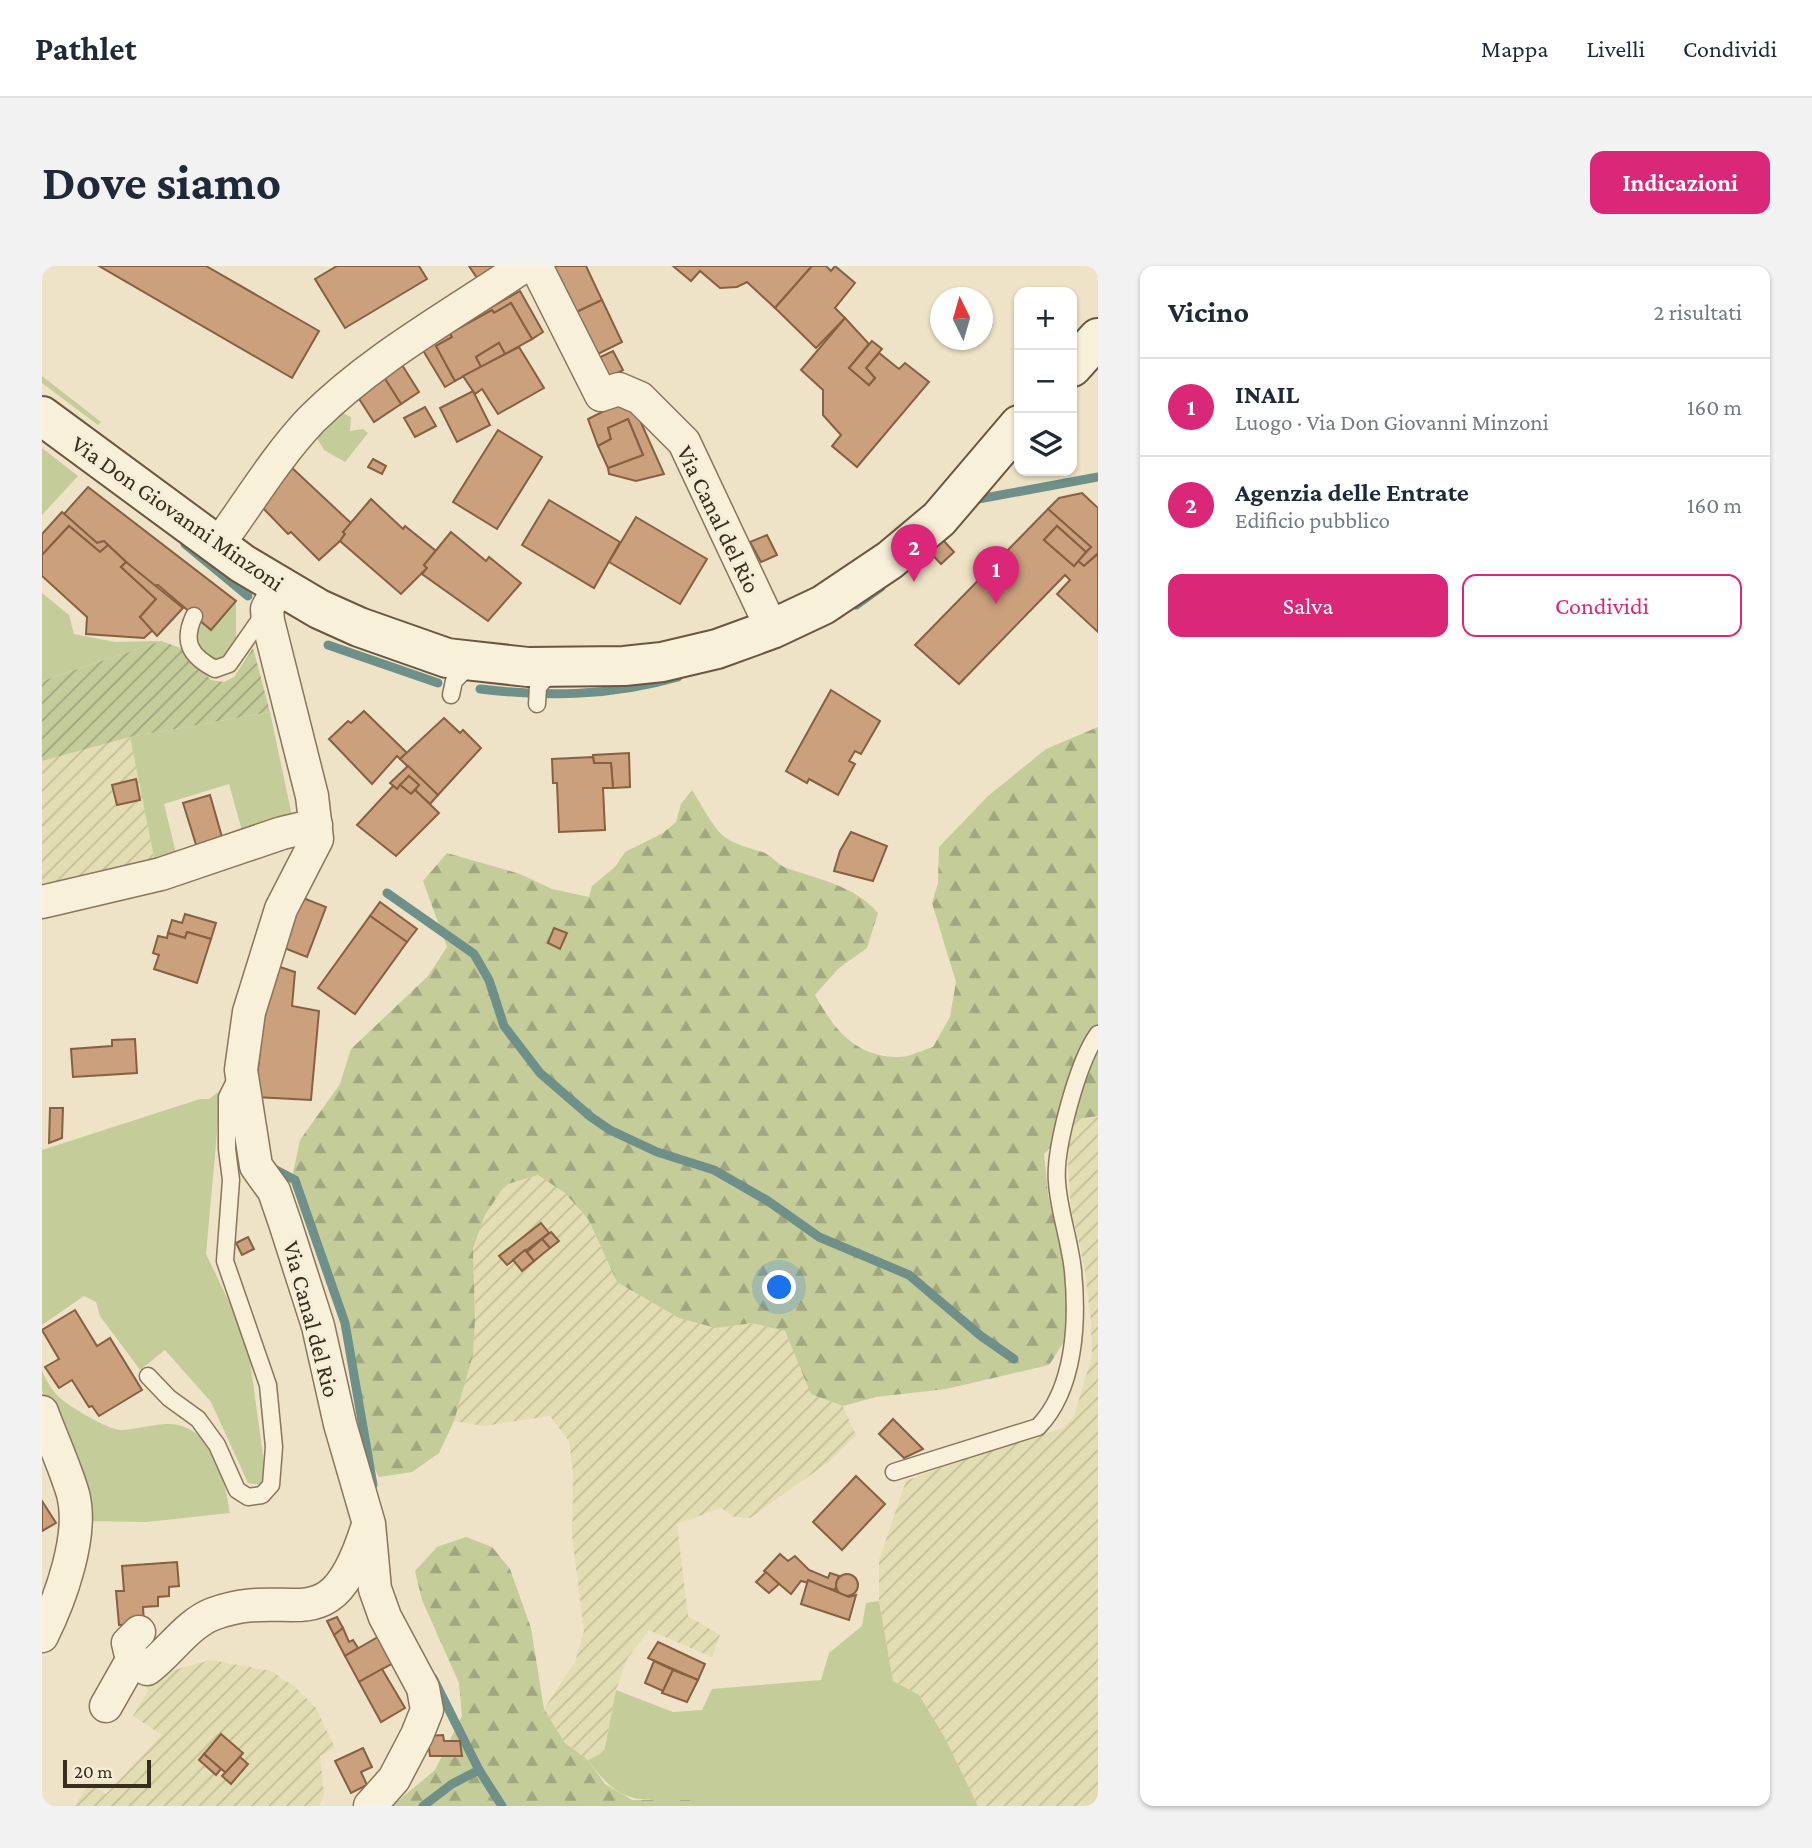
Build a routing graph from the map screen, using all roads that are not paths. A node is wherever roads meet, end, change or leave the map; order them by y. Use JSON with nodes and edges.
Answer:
{"nodes":[{"id":1,"x":524,"y":266,"type":"edge"},
{"id":2,"x":536,"y":266,"type":"edge"},
{"id":3,"x":1098,"y":338,"type":"edge"},
{"id":4,"x":1077,"y":361,"type":"edge"},
{"id":5,"x":42,"y":416,"type":"edge"},
{"id":6,"x":1014,"y":431,"type":"edge"},
{"id":7,"x":218,"y":545,"type":"junction"},
{"id":8,"x":272,"y":606,"type":"junction"},
{"id":9,"x":194,"y":616,"type":"dead end"},
{"id":10,"x":772,"y":629,"type":"junction"},
{"id":11,"x":474,"y":661,"type":"junction"},
{"id":12,"x":555,"y":667,"type":"junction"},
{"id":13,"x":451,"y":695,"type":"dead end"},
{"id":14,"x":537,"y":704,"type":"dead end"},
{"id":15,"x":316,"y":825,"type":"junction"},
{"id":16,"x":42,"y":902,"type":"edge"},
{"id":17,"x":1098,"y":1034,"type":"edge"},
{"id":18,"x":241,"y":1070,"type":"junction"},
{"id":19,"x":148,"y":1376,"type":"dead end"},
{"id":20,"x":42,"y":1412,"type":"edge"},
{"id":21,"x":894,"y":1472,"type":"dead end"},
{"id":22,"x":369,"y":1524,"type":"junction"},
{"id":23,"x":42,"y":1636,"type":"edge"},
{"id":24,"x":106,"y":1706,"type":"dead end"},
{"id":25,"x":370,"y":1806,"type":"edge"}],
"edges":[{"from":1,"to":7,"type":"street"},
{"from":2,"to":10,"type":"street","name":"Via Canal del Rio"},
{"from":3,"to":4,"type":"main road"},
{"from":5,"to":7,"type":"main road","name":"Via Don Giovanni Minzoni"},
{"from":6,"to":10,"type":"main road","name":"Via Don Giovanni Minzoni"},
{"from":7,"to":8,"type":"main road","name":"Via Don Giovanni Minzoni"},
{"from":8,"to":9,"type":"lane","name":"Via Don Giovanni Minzoni"},
{"from":8,"to":11,"type":"main road","name":"Via Don Giovanni Minzoni"},
{"from":8,"to":15,"type":"street","name":"Via Canal del Rio"},
{"from":10,"to":12,"type":"main road","name":"Via Don Giovanni Minzoni"},
{"from":11,"to":12,"type":"main road","name":"Via Don Giovanni Minzoni"},
{"from":11,"to":13,"type":"lane"},
{"from":12,"to":14,"type":"lane"},
{"from":15,"to":16,"type":"street"},
{"from":15,"to":18,"type":"street","name":"Via Canal del Rio"},
{"from":17,"to":21,"type":"lane"},
{"from":18,"to":19,"type":"lane"},
{"from":18,"to":22,"type":"street","name":"Via Canal del Rio"},
{"from":20,"to":23,"type":"street"},
{"from":22,"to":24,"type":"street"},
{"from":22,"to":25,"type":"street","name":"Via Canal del Rio"}]}
